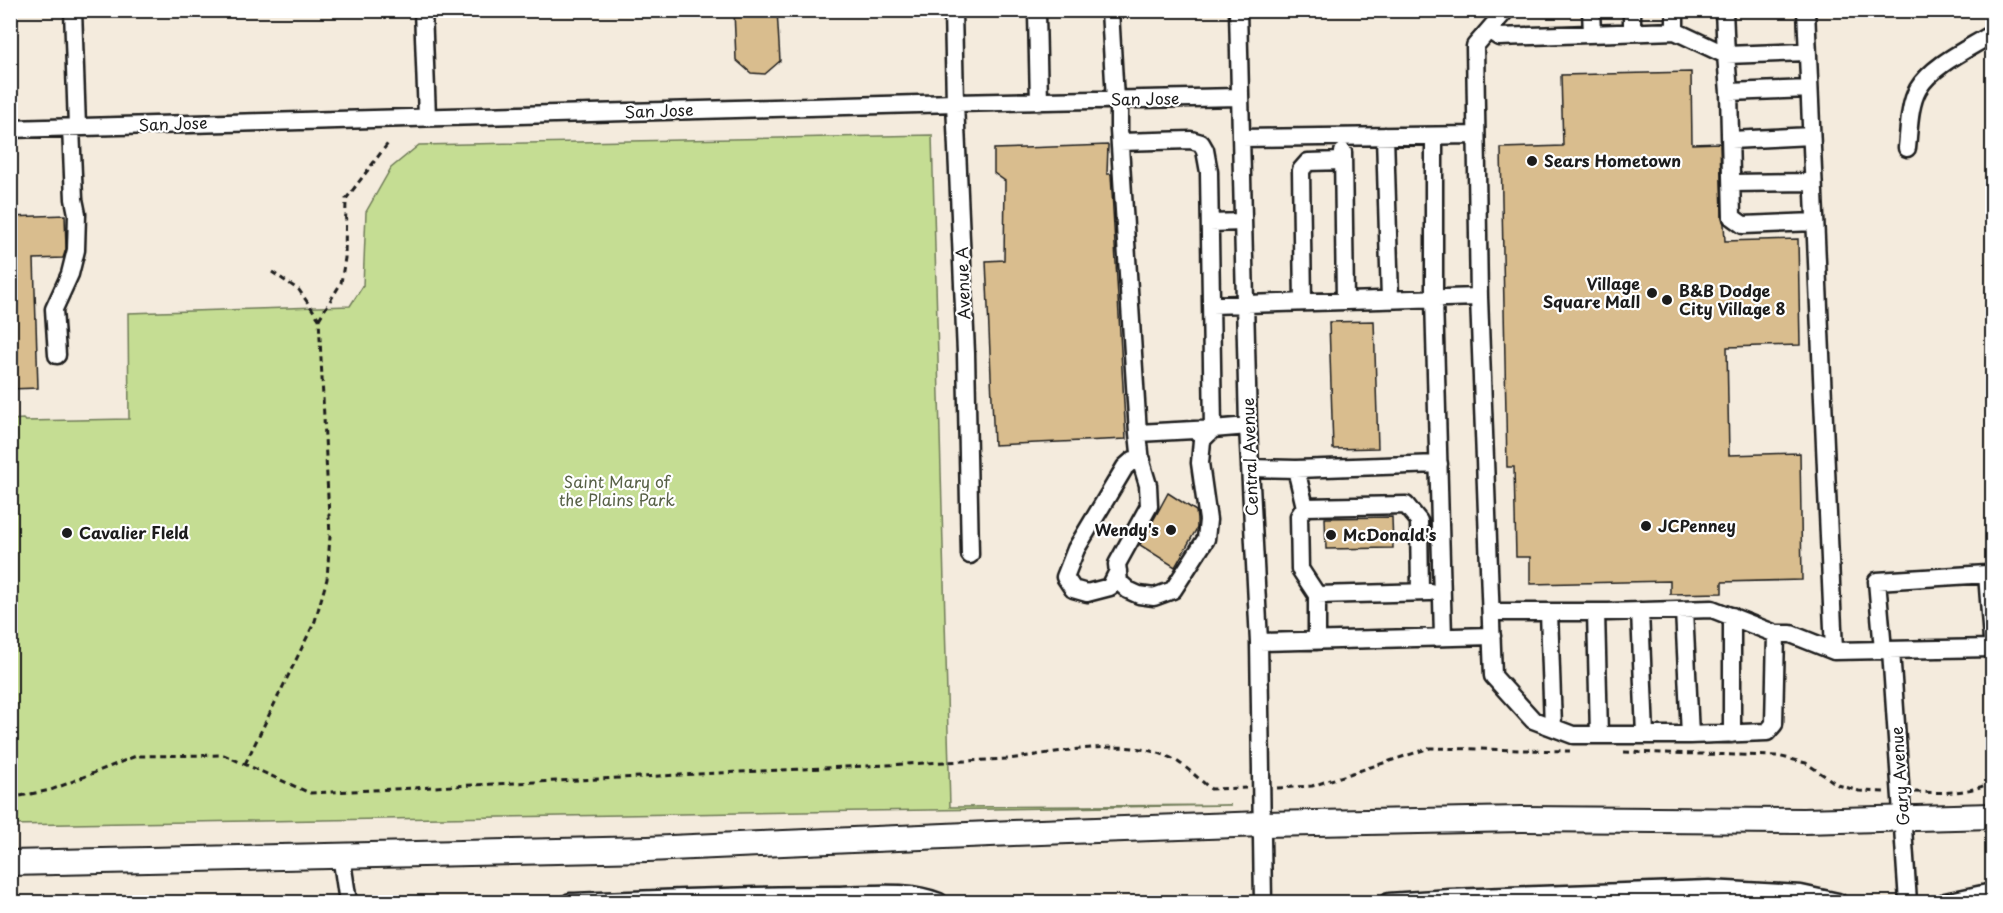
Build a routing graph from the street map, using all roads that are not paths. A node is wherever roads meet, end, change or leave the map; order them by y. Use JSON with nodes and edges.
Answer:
{"nodes":[{"id":1,"x":73,"y":10,"type":"edge"},
{"id":2,"x":423,"y":10,"type":"edge"},
{"id":3,"x":953,"y":10,"type":"edge"},
{"id":4,"x":1110,"y":10,"type":"edge"},
{"id":5,"x":1239,"y":10,"type":"edge"},
{"id":6,"x":1506,"y":10,"type":"edge"},
{"id":7,"x":1591,"y":10,"type":"edge"},
{"id":8,"x":1632,"y":10,"type":"edge"},
{"id":9,"x":1675,"y":10,"type":"edge"},
{"id":10,"x":1724,"y":10,"type":"edge"},
{"id":11,"x":1806,"y":10,"type":"edge"},
{"id":12,"x":1037,"y":14,"type":"dead end"},
{"id":13,"x":1675,"y":30,"type":"junction"},
{"id":14,"x":1490,"y":31,"type":"junction"},
{"id":15,"x":1632,"y":32,"type":"junction"},
{"id":16,"x":1592,"y":33,"type":"junction"},
{"id":17,"x":1992,"y":34,"type":"edge"},
{"id":18,"x":1807,"y":52,"type":"junction"},
{"id":19,"x":1726,"y":55,"type":"junction"},
{"id":20,"x":1809,"y":89,"type":"junction"},
{"id":21,"x":1730,"y":92,"type":"junction"},
{"id":22,"x":1240,"y":97,"type":"junction"},
{"id":23,"x":1117,"y":100,"type":"junction"},
{"id":24,"x":1039,"y":102,"type":"junction"},
{"id":25,"x":955,"y":103,"type":"junction"},
{"id":26,"x":427,"y":117,"type":"junction"},
{"id":27,"x":74,"y":127,"type":"junction"},
{"id":28,"x":10,"y":129,"type":"edge"},
{"id":29,"x":1476,"y":135,"type":"junction"},
{"id":30,"x":1385,"y":136,"type":"junction"},
{"id":31,"x":1434,"y":136,"type":"junction"},
{"id":32,"x":1811,"y":136,"type":"junction"},
{"id":33,"x":1343,"y":137,"type":"junction"},
{"id":34,"x":1241,"y":138,"type":"junction"},
{"id":35,"x":1731,"y":140,"type":"junction"},
{"id":36,"x":1120,"y":142,"type":"junction"},
{"id":37,"x":1906,"y":148,"type":"dead end"},
{"id":38,"x":1343,"y":161,"type":"junction"},
{"id":39,"x":1813,"y":182,"type":"junction"},
{"id":40,"x":1732,"y":183,"type":"junction"},
{"id":41,"x":1243,"y":222,"type":"junction"},
{"id":42,"x":1815,"y":222,"type":"junction"},
{"id":43,"x":1210,"y":223,"type":"junction"},
{"id":44,"x":1479,"y":297,"type":"junction"},
{"id":45,"x":1434,"y":298,"type":"junction"},
{"id":46,"x":1390,"y":299,"type":"junction"},
{"id":47,"x":1345,"y":301,"type":"junction"},
{"id":48,"x":1303,"y":302,"type":"junction"},
{"id":49,"x":1245,"y":304,"type":"junction"},
{"id":50,"x":1211,"y":305,"type":"junction"},
{"id":51,"x":57,"y":355,"type":"dead end"},
{"id":52,"x":1248,"y":426,"type":"junction"},
{"id":53,"x":1213,"y":429,"type":"junction"},
{"id":54,"x":1138,"y":433,"type":"junction"},
{"id":55,"x":1142,"y":460,"type":"junction"},
{"id":56,"x":1439,"y":464,"type":"junction"},
{"id":57,"x":1250,"y":468,"type":"junction"},
{"id":58,"x":1296,"y":469,"type":"junction"},
{"id":59,"x":1305,"y":507,"type":"junction"},
{"id":60,"x":970,"y":555,"type":"dead end"},
{"id":61,"x":1118,"y":571,"type":"junction"},
{"id":62,"x":1442,"y":591,"type":"junction"},
{"id":63,"x":1420,"y":592,"type":"junction"},
{"id":64,"x":1317,"y":595,"type":"junction"},
{"id":65,"x":1684,"y":610,"type":"junction"},
{"id":66,"x":1640,"y":611,"type":"junction"},
{"id":67,"x":1491,"y":612,"type":"junction"},
{"id":68,"x":1550,"y":612,"type":"junction"},
{"id":69,"x":1596,"y":612,"type":"junction"},
{"id":70,"x":1732,"y":616,"type":"junction"},
{"id":71,"x":1776,"y":634,"type":"junction"},
{"id":72,"x":1492,"y":636,"type":"junction"},
{"id":73,"x":1443,"y":637,"type":"junction"},
{"id":74,"x":1317,"y":640,"type":"junction"},
{"id":75,"x":1992,"y":640,"type":"edge"},
{"id":76,"x":1259,"y":642,"type":"junction"},
{"id":77,"x":1992,"y":648,"type":"edge"},
{"id":78,"x":1887,"y":650,"type":"junction"},
{"id":79,"x":1834,"y":651,"type":"junction"},
{"id":80,"x":1553,"y":727,"type":"junction"},
{"id":81,"x":1732,"y":734,"type":"junction"},
{"id":82,"x":1599,"y":735,"type":"junction"},
{"id":83,"x":1645,"y":735,"type":"junction"},
{"id":84,"x":1690,"y":735,"type":"junction"},
{"id":85,"x":1992,"y":816,"type":"edge"},
{"id":86,"x":1903,"y":818,"type":"junction"},
{"id":87,"x":1263,"y":824,"type":"junction"},
{"id":88,"x":341,"y":855,"type":"junction"},
{"id":89,"x":10,"y":862,"type":"edge"},
{"id":90,"x":1992,"y":892,"type":"edge"},
{"id":91,"x":880,"y":898,"type":"edge"},
{"id":92,"x":738,"y":899,"type":"edge"},
{"id":93,"x":771,"y":899,"type":"edge"},
{"id":94,"x":854,"y":899,"type":"edge"},
{"id":95,"x":1450,"y":900,"type":"edge"},
{"id":96,"x":348,"y":903,"type":"edge"},
{"id":97,"x":570,"y":903,"type":"edge"},
{"id":98,"x":939,"y":903,"type":"edge"},
{"id":99,"x":1263,"y":903,"type":"edge"},
{"id":100,"x":1389,"y":903,"type":"edge"},
{"id":101,"x":1838,"y":903,"type":"edge"},
{"id":102,"x":1908,"y":903,"type":"edge"},
{"id":103,"x":1945,"y":903,"type":"edge"}],
"edges":[{"from":1,"to":27,"type":"street"},
{"from":2,"to":26,"type":"street"},
{"from":3,"to":25,"type":"street","name":"Avenue A"},
{"from":4,"to":23,"type":"street"},
{"from":5,"to":22,"type":"street","name":"Central Avenue"},
{"from":6,"to":14,"type":"street"},
{"from":7,"to":16,"type":"street"},
{"from":8,"to":15,"type":"street"},
{"from":9,"to":13,"type":"street"},
{"from":10,"to":19,"type":"street"},
{"from":11,"to":18,"type":"street"},
{"from":12,"to":24,"type":"street"},
{"from":13,"to":15,"type":"street"},
{"from":13,"to":19,"type":"street"},
{"from":14,"to":16,"type":"street"},
{"from":14,"to":29,"type":"street"},
{"from":15,"to":16,"type":"street"},
{"from":17,"to":37,"type":"street"},
{"from":18,"to":19,"type":"street"},
{"from":18,"to":20,"type":"street"},
{"from":19,"to":21,"type":"street"},
{"from":20,"to":21,"type":"street"},
{"from":20,"to":32,"type":"street"},
{"from":21,"to":35,"type":"street"},
{"from":22,"to":23,"type":"street","name":"San Jose"},
{"from":22,"to":34,"type":"street","name":"Central Avenue"},
{"from":23,"to":24,"type":"street","name":"San Jose"},
{"from":23,"to":36,"type":"street"},
{"from":24,"to":25,"type":"street","name":"San Jose"},
{"from":25,"to":26,"type":"street","name":"San Jose"},
{"from":25,"to":60,"type":"street","name":"Avenue A"},
{"from":26,"to":27,"type":"street","name":"San Jose"},
{"from":27,"to":28,"type":"street","name":"San Jose"},
{"from":27,"to":51,"type":"street"},
{"from":29,"to":31,"type":"street"},
{"from":29,"to":44,"type":"street"},
{"from":30,"to":31,"type":"street"},
{"from":30,"to":33,"type":"street"},
{"from":30,"to":46,"type":"street"},
{"from":31,"to":45,"type":"street"},
{"from":32,"to":35,"type":"street"},
{"from":32,"to":39,"type":"street"},
{"from":33,"to":34,"type":"street"},
{"from":33,"to":38,"type":"street"},
{"from":34,"to":41,"type":"street","name":"Central Avenue"},
{"from":35,"to":40,"type":"street"},
{"from":36,"to":43,"type":"street"},
{"from":36,"to":54,"type":"street"},
{"from":38,"to":47,"type":"street"},
{"from":38,"to":48,"type":"street"},
{"from":39,"to":40,"type":"street"},
{"from":39,"to":42,"type":"street"},
{"from":40,"to":42,"type":"street"},
{"from":41,"to":43,"type":"street"},
{"from":41,"to":49,"type":"street","name":"Central Avenue"},
{"from":42,"to":79,"type":"street"},
{"from":43,"to":50,"type":"street"},
{"from":44,"to":45,"type":"street"},
{"from":44,"to":67,"type":"street"},
{"from":45,"to":46,"type":"street"},
{"from":45,"to":56,"type":"street"},
{"from":46,"to":47,"type":"street"},
{"from":47,"to":48,"type":"street"},
{"from":48,"to":49,"type":"street"},
{"from":49,"to":50,"type":"street"},
{"from":49,"to":52,"type":"street","name":"Central Avenue"},
{"from":50,"to":53,"type":"street"},
{"from":52,"to":53,"type":"street"},
{"from":52,"to":57,"type":"street","name":"Central Avenue"},
{"from":53,"to":54,"type":"street"},
{"from":53,"to":61,"type":"street"},
{"from":54,"to":55,"type":"street"},
{"from":55,"to":61,"type":"street"},
{"from":55,"to":61,"type":"street"},
{"from":56,"to":58,"type":"street"},
{"from":56,"to":62,"type":"street"},
{"from":57,"to":58,"type":"street"},
{"from":57,"to":76,"type":"street","name":"Central Avenue"},
{"from":58,"to":59,"type":"street"},
{"from":59,"to":63,"type":"street"},
{"from":59,"to":64,"type":"street"},
{"from":62,"to":63,"type":"street"},
{"from":62,"to":73,"type":"street"},
{"from":63,"to":64,"type":"street"},
{"from":64,"to":74,"type":"street"},
{"from":65,"to":66,"type":"street"},
{"from":65,"to":70,"type":"street"},
{"from":65,"to":84,"type":"street"},
{"from":66,"to":69,"type":"street"},
{"from":66,"to":83,"type":"street"},
{"from":67,"to":68,"type":"street"},
{"from":67,"to":72,"type":"street"},
{"from":68,"to":69,"type":"street"},
{"from":68,"to":80,"type":"street"},
{"from":69,"to":82,"type":"street"},
{"from":70,"to":71,"type":"street"},
{"from":70,"to":81,"type":"street"},
{"from":71,"to":79,"type":"street"},
{"from":71,"to":81,"type":"street"},
{"from":72,"to":73,"type":"street"},
{"from":72,"to":80,"type":"street"},
{"from":73,"to":74,"type":"street"},
{"from":74,"to":76,"type":"street"},
{"from":75,"to":78,"type":"street","name":"Gary Avenue"},
{"from":76,"to":87,"type":"street","name":"Central Avenue"},
{"from":77,"to":78,"type":"street"},
{"from":78,"to":79,"type":"street"},
{"from":78,"to":86,"type":"street","name":"Gary Avenue"},
{"from":80,"to":82,"type":"street"},
{"from":81,"to":84,"type":"street"},
{"from":82,"to":83,"type":"street"},
{"from":83,"to":84,"type":"street"},
{"from":85,"to":86,"type":"highway"},
{"from":86,"to":87,"type":"highway"},
{"from":86,"to":102,"type":"street","name":"Gary Avenue"},
{"from":87,"to":88,"type":"highway"},
{"from":87,"to":99,"type":"street","name":"Central Avenue"},
{"from":88,"to":89,"type":"highway"},
{"from":88,"to":96,"type":"street"},
{"from":90,"to":103,"type":"street"},
{"from":91,"to":94,"type":"street"},
{"from":91,"to":98,"type":"street"},
{"from":92,"to":93,"type":"street"},
{"from":92,"to":97,"type":"street"},
{"from":93,"to":94,"type":"street"},
{"from":95,"to":100,"type":"street"},
{"from":95,"to":101,"type":"street"}]}
